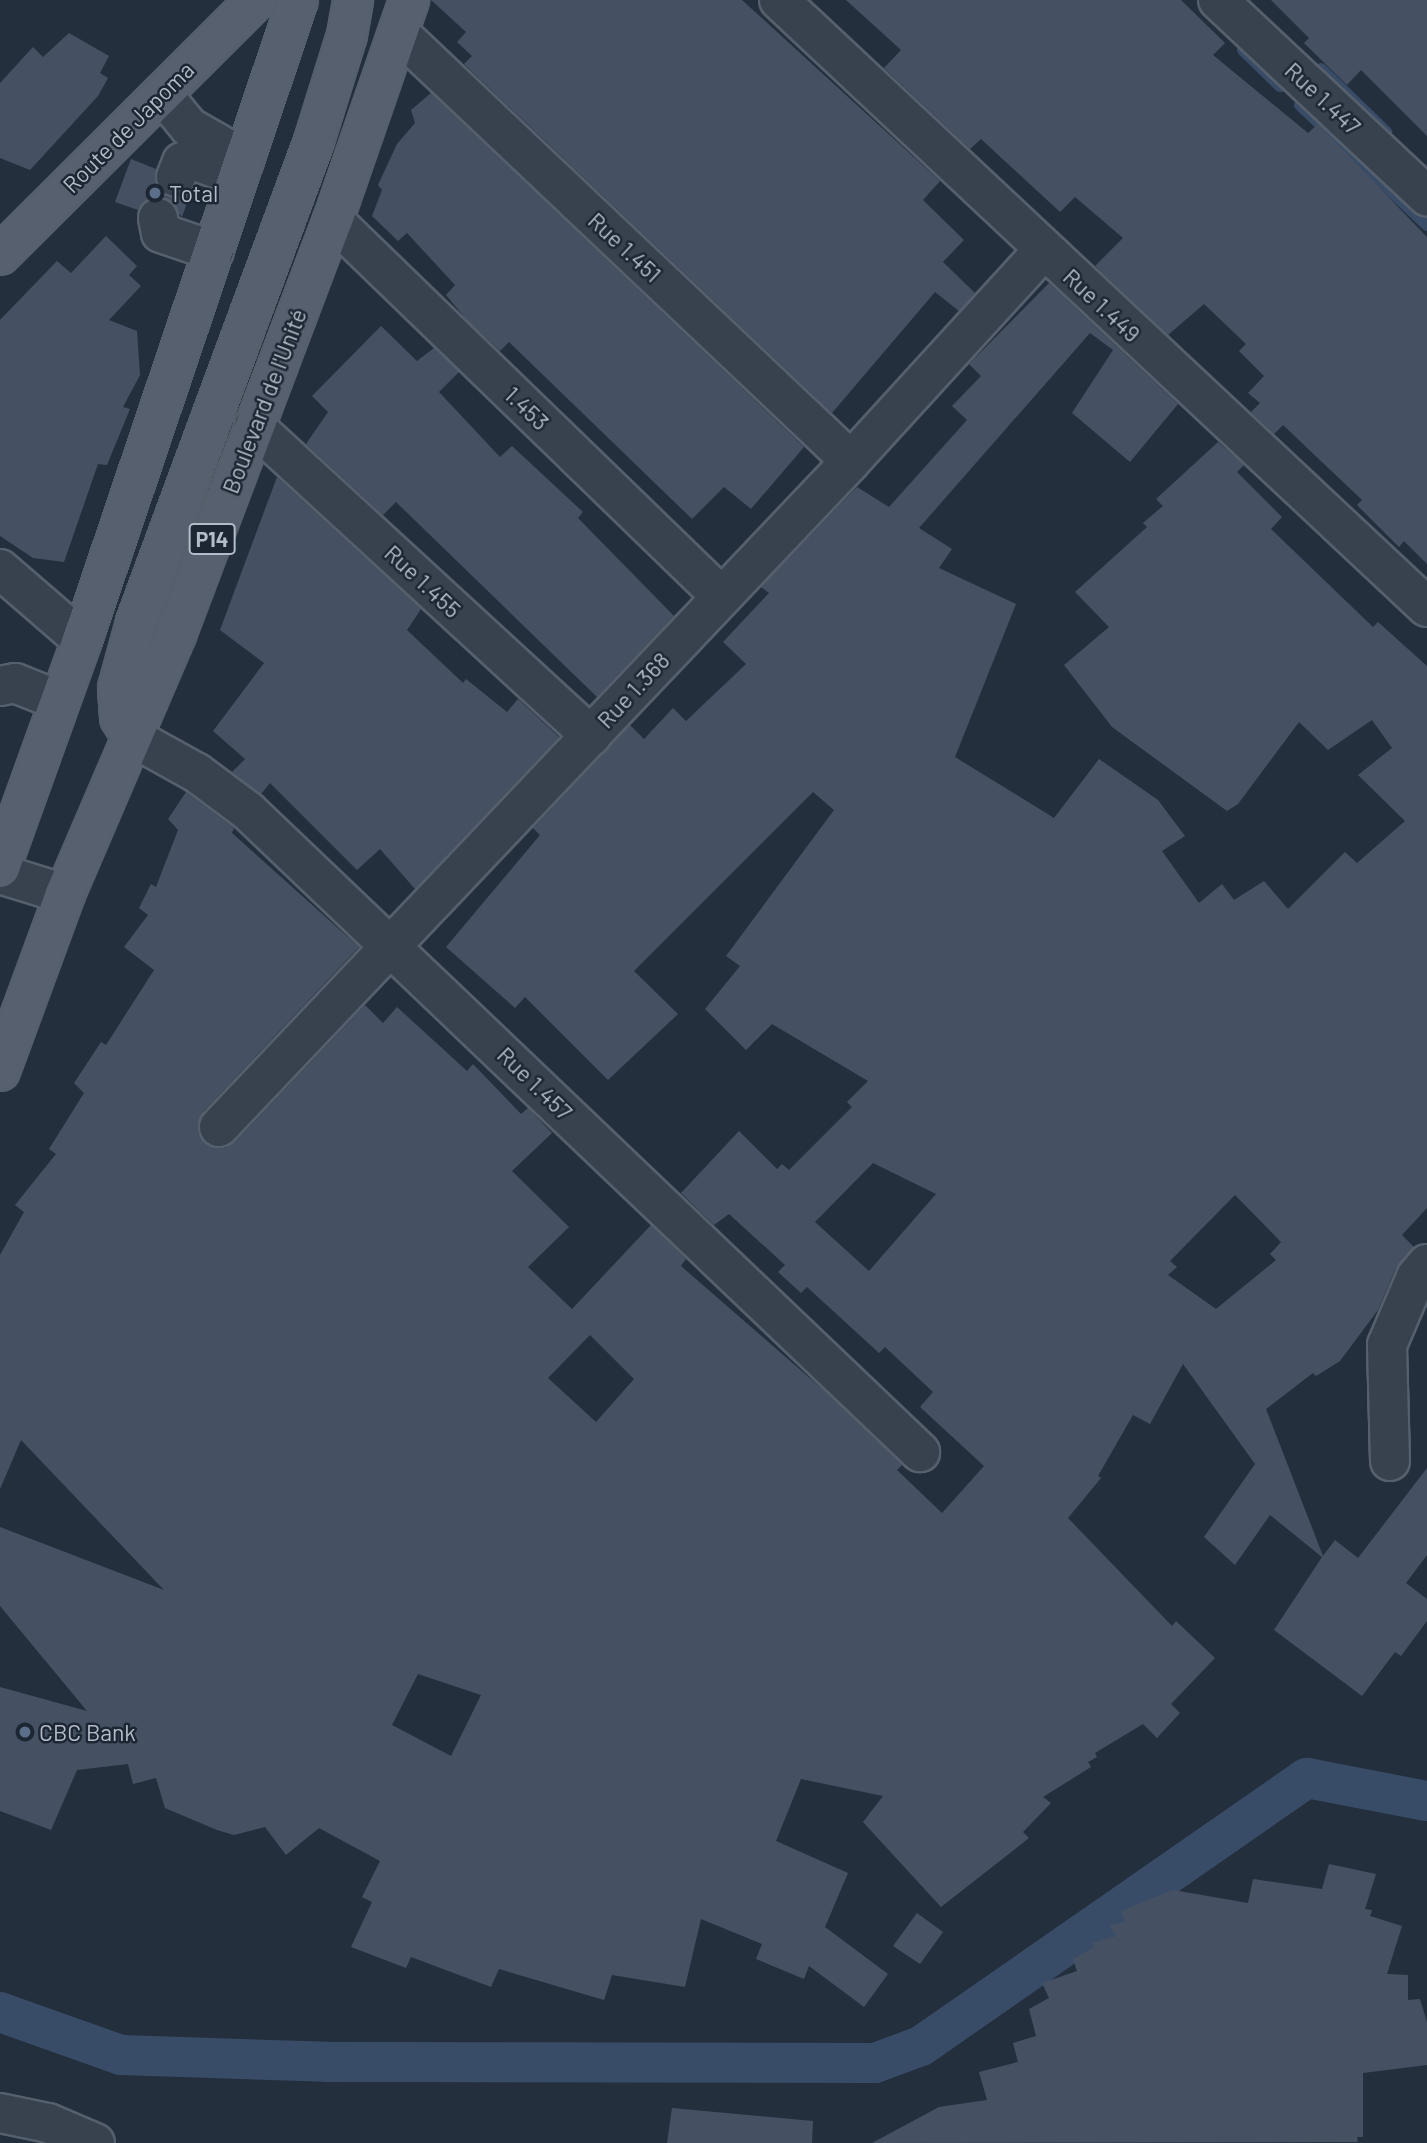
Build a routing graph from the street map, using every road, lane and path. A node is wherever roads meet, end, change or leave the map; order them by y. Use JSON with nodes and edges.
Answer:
{"nodes":[{"id":1,"x":256,"y":0,"type":"edge"},
{"id":2,"x":298,"y":0,"type":"edge"},
{"id":3,"x":353,"y":0,"type":"edge"},
{"id":4,"x":779,"y":0,"type":"edge"},
{"id":5,"x":1218,"y":0,"type":"edge"},
{"id":6,"x":404,"y":16,"type":"edge"},
{"id":7,"x":162,"y":94,"type":"junction"},
{"id":8,"x":242,"y":168,"type":"junction"},
{"id":9,"x":176,"y":177,"type":"dead end"},
{"id":10,"x":1427,"y":196,"type":"edge"},
{"id":11,"x":158,"y":218,"type":"dead end"},
{"id":12,"x":333,"y":220,"type":"junction"},
{"id":13,"x":1044,"y":250,"type":"junction"},
{"id":14,"x":214,"y":251,"type":"junction"},
{"id":15,"x":0,"y":255,"type":"edge"},
{"id":16,"x":254,"y":426,"type":"junction"},
{"id":17,"x":851,"y":461,"type":"junction"},
{"id":18,"x":0,"y":569,"type":"edge"},
{"id":19,"x":721,"y":596,"type":"junction"},
{"id":20,"x":1427,"y":607,"type":"edge"},
{"id":21,"x":82,"y":640,"type":"junction"},
{"id":22,"x":0,"y":686,"type":"edge"},
{"id":23,"x":60,"y":701,"type":"junction"},
{"id":24,"x":592,"y":736,"type":"junction"},
{"id":25,"x":132,"y":737,"type":"junction"},
{"id":26,"x":0,"y":868,"type":"edge"},
{"id":27,"x":0,"y":874,"type":"edge"},
{"id":28,"x":65,"y":894,"type":"junction"},
{"id":29,"x":390,"y":945,"type":"junction"},
{"id":30,"x":0,"y":1071,"type":"edge"},
{"id":31,"x":219,"y":1127,"type":"dead end"},
{"id":32,"x":1427,"y":1264,"type":"edge"},
{"id":33,"x":920,"y":1451,"type":"dead end"},
{"id":34,"x":1390,"y":1461,"type":"dead end"},
{"id":35,"x":0,"y":2113,"type":"edge"},
{"id":36,"x":94,"y":2143,"type":"edge"}],
"edges":[{"from":1,"to":7,"type":"main road","name":"Route de Japoma"},
{"from":2,"to":8,"type":"main road"},
{"from":3,"to":25,"type":"main road"},
{"from":4,"to":13,"type":"street","name":"Rue 1.449"},
{"from":5,"to":10,"type":"street","name":"Rue 1.447"},
{"from":6,"to":12,"type":"main road","name":"Boulevard de l'Unité","number":"P14"},
{"from":6,"to":17,"type":"street","name":"Rue 1.451"},
{"from":7,"to":8,"type":"street"},
{"from":7,"to":15,"type":"main road","name":"Route de Japoma"},
{"from":8,"to":9,"type":"street"},
{"from":8,"to":14,"type":"main road"},
{"from":11,"to":14,"type":"street"},
{"from":12,"to":16,"type":"main road","name":"Boulevard de l'Unité","number":"P14"},
{"from":12,"to":19,"type":"street","name":"1.453"},
{"from":13,"to":17,"type":"street","name":"Rue 1.368"},
{"from":13,"to":20,"type":"street","name":"Rue 1.449"},
{"from":14,"to":21,"type":"main road"},
{"from":16,"to":24,"type":"street","name":"Rue 1.455"},
{"from":16,"to":25,"type":"main road","name":"Boulevard de l'Unité","number":"P14"},
{"from":17,"to":19,"type":"street","name":"Rue 1.368"},
{"from":18,"to":21,"type":"street"},
{"from":19,"to":24,"type":"street","name":"Rue 1.368"},
{"from":21,"to":23,"type":"main road"},
{"from":22,"to":23,"type":"street"},
{"from":23,"to":26,"type":"main road"},
{"from":24,"to":29,"type":"street","name":"Rue 1.368"},
{"from":25,"to":28,"type":"main road","name":"Boulevard de l'Unité","number":"P14"},
{"from":25,"to":29,"type":"street","name":"Rue 1.457"},
{"from":27,"to":28,"type":"street"},
{"from":28,"to":30,"type":"main road","name":"Boulevard de l'Unité","number":"P14"},
{"from":29,"to":31,"type":"street","name":"Rue 1.368"},
{"from":29,"to":33,"type":"street","name":"Rue 1.457"},
{"from":32,"to":34,"type":"street"},
{"from":35,"to":36,"type":"street"}]}
